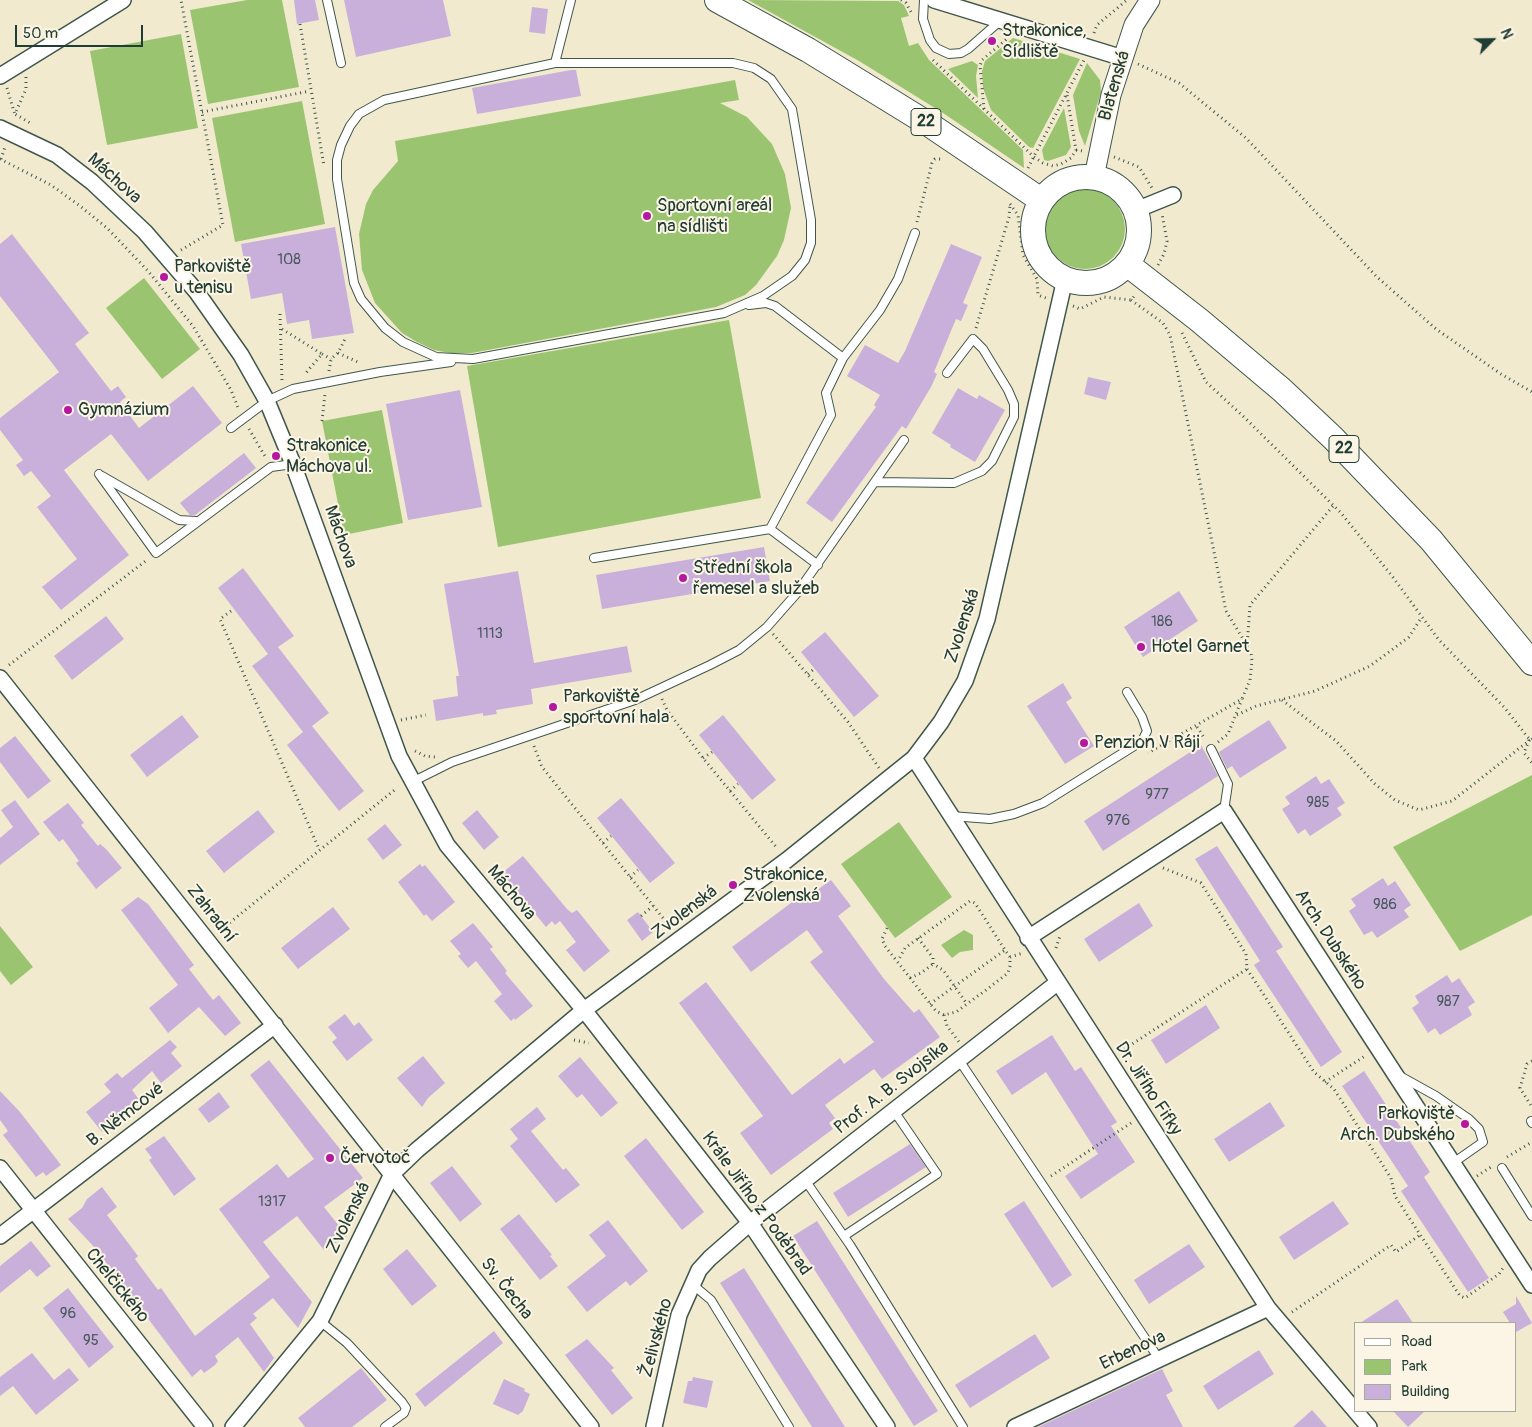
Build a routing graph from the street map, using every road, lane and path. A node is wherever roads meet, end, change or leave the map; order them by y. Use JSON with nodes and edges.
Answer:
{"nodes":[{"id":1,"x":123,"y":0,"type":"edge"},
{"id":2,"x":182,"y":0,"type":"edge"},
{"id":3,"x":327,"y":0,"type":"edge"},
{"id":4,"x":571,"y":0,"type":"edge"},
{"id":5,"x":717,"y":0,"type":"edge"},
{"id":6,"x":901,"y":0,"type":"edge"},
{"id":7,"x":924,"y":0,"type":"edge"},
{"id":8,"x":934,"y":0,"type":"edge"},
{"id":9,"x":1127,"y":0,"type":"edge"},
{"id":10,"x":1150,"y":0,"type":"edge"},
{"id":11,"x":984,"y":7,"type":"edge"},
{"id":12,"x":913,"y":18,"type":"dead end"},
{"id":13,"x":1001,"y":20,"type":"junction"},
{"id":14,"x":300,"y":24,"type":"dead end"},
{"id":15,"x":1017,"y":25,"type":"junction"},
{"id":16,"x":1089,"y":47,"type":"junction"},
{"id":17,"x":1123,"y":58,"type":"junction"},
{"id":18,"x":932,"y":59,"type":"dead end"},
{"id":19,"x":341,"y":63,"type":"dead end"},
{"id":20,"x":555,"y":63,"type":"junction"},
{"id":21,"x":0,"y":76,"type":"edge"},
{"id":22,"x":310,"y":91,"type":"junction"},
{"id":23,"x":1067,"y":94,"type":"junction"},
{"id":24,"x":984,"y":110,"type":"junction"},
{"id":25,"x":202,"y":112,"type":"junction"},
{"id":26,"x":0,"y":128,"type":"edge"},
{"id":27,"x":1076,"y":150,"type":"junction"},
{"id":28,"x":1098,"y":154,"type":"junction"},
{"id":29,"x":1034,"y":157,"type":"junction"},
{"id":30,"x":0,"y":159,"type":"edge"},
{"id":31,"x":948,"y":163,"type":"dead end"},
{"id":32,"x":324,"y":168,"type":"dead end"},
{"id":33,"x":1094,"y":177,"type":"junction"},
{"id":34,"x":1173,"y":195,"type":"dead end"},
{"id":35,"x":1010,"y":196,"type":"junction"},
{"id":36,"x":1041,"y":200,"type":"junction"},
{"id":37,"x":1146,"y":206,"type":"junction"},
{"id":38,"x":914,"y":233,"type":"joint"},
{"id":39,"x":167,"y":258,"type":"junction"},
{"id":40,"x":1127,"y":264,"type":"junction"},
{"id":41,"x":1146,"y":280,"type":"junction"},
{"id":42,"x":1062,"y":291,"type":"junction"},
{"id":43,"x":1131,"y":300,"type":"junction"},
{"id":44,"x":745,"y":306,"type":"junction"},
{"id":45,"x":280,"y":314,"type":"dead end"},
{"id":46,"x":1162,"y":322,"type":"junction"},
{"id":47,"x":1169,"y":325,"type":"dead end"},
{"id":48,"x":1176,"y":327,"type":"dead end"},
{"id":49,"x":282,"y":329,"type":"junction"},
{"id":50,"x":346,"y":336,"type":"dead end"},
{"id":51,"x":972,"y":339,"type":"junction"},
{"id":52,"x":338,"y":353,"type":"dead end"},
{"id":53,"x":322,"y":354,"type":"junction"},
{"id":54,"x":843,"y":358,"type":"junction"},
{"id":55,"x":331,"y":359,"type":"dead end"},
{"id":56,"x":473,"y":359,"type":"junction"},
{"id":57,"x":946,"y":373,"type":"dead end"},
{"id":58,"x":293,"y":389,"type":"junction"},
{"id":59,"x":1532,"y":392,"type":"edge"},
{"id":60,"x":282,"y":394,"type":"junction"},
{"id":61,"x":266,"y":401,"type":"junction"},
{"id":62,"x":244,"y":420,"type":"junction"},
{"id":63,"x":231,"y":428,"type":"dead end"},
{"id":64,"x":904,"y":440,"type":"dead end"},
{"id":65,"x":293,"y":464,"type":"junction"},
{"id":66,"x":271,"y":467,"type":"junction"},
{"id":67,"x":875,"y":482,"type":"junction"},
{"id":68,"x":1333,"y":506,"type":"junction"},
{"id":69,"x":196,"y":522,"type":"junction"},
{"id":70,"x":770,"y":529,"type":"junction"},
{"id":71,"x":156,"y":553,"type":"junction"},
{"id":72,"x":594,"y":558,"type":"dead end"},
{"id":73,"x":818,"y":565,"type":"junction"},
{"id":74,"x":231,"y":611,"type":"dead end"},
{"id":75,"x":1421,"y":618,"type":"junction"},
{"id":76,"x":766,"y":627,"type":"junction"},
{"id":77,"x":1247,"y":647,"type":"junction"},
{"id":78,"x":1532,"y":663,"type":"edge"},
{"id":79,"x":814,"y":669,"type":"dead end"},
{"id":80,"x":2,"y":673,"type":"edge"},
{"id":81,"x":808,"y":674,"type":"junction"},
{"id":82,"x":658,"y":688,"type":"junction"},
{"id":83,"x":1127,"y":692,"type":"dead end"},
{"id":84,"x":1242,"y":699,"type":"junction"},
{"id":85,"x":1282,"y":700,"type":"junction"},
{"id":86,"x":840,"y":701,"type":"dead end"},
{"id":87,"x":835,"y":706,"type":"junction"},
{"id":88,"x":426,"y":715,"type":"dead end"},
{"id":89,"x":1237,"y":715,"type":"junction"},
{"id":90,"x":388,"y":722,"type":"junction"},
{"id":91,"x":530,"y":735,"type":"junction"},
{"id":92,"x":1531,"y":740,"type":"edge"},
{"id":93,"x":1211,"y":749,"type":"joint"},
{"id":94,"x":1126,"y":751,"type":"junction"},
{"id":95,"x":712,"y":752,"type":"dead end"},
{"id":96,"x":703,"y":758,"type":"junction"},
{"id":97,"x":914,"y":758,"type":"junction"},
{"id":98,"x":1532,"y":762,"type":"edge"},
{"id":99,"x":412,"y":782,"type":"junction"},
{"id":100,"x":738,"y":784,"type":"dead end"},
{"id":101,"x":879,"y":786,"type":"junction"},
{"id":102,"x":397,"y":788,"type":"dead end"},
{"id":103,"x":730,"y":791,"type":"junction"},
{"id":104,"x":1224,"y":810,"type":"junction"},
{"id":105,"x":951,"y":816,"type":"junction"},
{"id":106,"x":611,"y":836,"type":"dead end"},
{"id":107,"x":602,"y":843,"type":"junction"},
{"id":108,"x":319,"y":849,"type":"junction"},
{"id":109,"x":787,"y":860,"type":"junction"},
{"id":110,"x":1156,"y":865,"type":"dead end"},
{"id":111,"x":638,"y":870,"type":"dead end"},
{"id":112,"x":630,"y":877,"type":"junction"},
{"id":113,"x":653,"y":906,"type":"junction"},
{"id":114,"x":641,"y":916,"type":"dead end"},
{"id":115,"x":887,"y":928,"type":"dead end"},
{"id":116,"x":1064,"y":929,"type":"dead end"},
{"id":117,"x":918,"y":938,"type":"junction"},
{"id":118,"x":1028,"y":938,"type":"junction"},
{"id":119,"x":208,"y":940,"type":"junction"},
{"id":120,"x":681,"y":940,"type":"junction"},
{"id":121,"x":1005,"y":950,"type":"junction"},
{"id":122,"x":1056,"y":951,"type":"dead end"},
{"id":123,"x":898,"y":961,"type":"junction"},
{"id":124,"x":933,"y":964,"type":"junction"},
{"id":125,"x":1247,"y":969,"type":"junction"},
{"id":126,"x":910,"y":978,"type":"junction"},
{"id":127,"x":1057,"y":982,"type":"junction"},
{"id":128,"x":954,"y":986,"type":"junction"},
{"id":129,"x":930,"y":1004,"type":"junction"},
{"id":130,"x":967,"y":1004,"type":"junction"},
{"id":131,"x":584,"y":1010,"type":"junction"},
{"id":132,"x":944,"y":1015,"type":"junction"},
{"id":133,"x":275,"y":1024,"type":"junction"},
{"id":134,"x":1114,"y":1045,"type":"dead end"},
{"id":135,"x":1119,"y":1053,"type":"junction"},
{"id":136,"x":1370,"y":1053,"type":"dead end"},
{"id":137,"x":964,"y":1056,"type":"junction"},
{"id":138,"x":1124,"y":1060,"type":"dead end"},
{"id":139,"x":1532,"y":1060,"type":"edge"},
{"id":140,"x":1394,"y":1072,"type":"junction"},
{"id":141,"x":1325,"y":1082,"type":"junction"},
{"id":142,"x":1532,"y":1107,"type":"edge"},
{"id":143,"x":894,"y":1110,"type":"junction"},
{"id":144,"x":1136,"y":1120,"type":"dead end"},
{"id":145,"x":1453,"y":1164,"type":"junction"},
{"id":146,"x":0,"y":1168,"type":"edge"},
{"id":147,"x":1502,"y":1168,"type":"dead end"},
{"id":148,"x":392,"y":1174,"type":"junction"},
{"id":149,"x":805,"y":1180,"type":"junction"},
{"id":150,"x":1041,"y":1183,"type":"junction"},
{"id":151,"x":32,"y":1211,"type":"junction"},
{"id":152,"x":1532,"y":1216,"type":"edge"},
{"id":153,"x":750,"y":1223,"type":"junction"},
{"id":154,"x":1420,"y":1235,"type":"junction"},
{"id":155,"x":0,"y":1236,"type":"edge"},
{"id":156,"x":844,"y":1236,"type":"junction"},
{"id":157,"x":1507,"y":1263,"type":"dead end"},
{"id":158,"x":1530,"y":1277,"type":"edge"},
{"id":159,"x":692,"y":1284,"type":"junction"},
{"id":160,"x":1286,"y":1304,"type":"dead end"},
{"id":161,"x":1268,"y":1308,"type":"junction"},
{"id":162,"x":1292,"y":1312,"type":"junction"},
{"id":163,"x":1297,"y":1319,"type":"dead end"},
{"id":164,"x":320,"y":1321,"type":"junction"},
{"id":165,"x":1159,"y":1359,"type":"junction"},
{"id":166,"x":1354,"y":1410,"type":"edge"},
{"id":167,"x":1356,"y":1412,"type":"edge"},
{"id":168,"x":205,"y":1427,"type":"edge"},
{"id":169,"x":233,"y":1427,"type":"edge"},
{"id":170,"x":386,"y":1427,"type":"edge"},
{"id":171,"x":591,"y":1427,"type":"edge"},
{"id":172,"x":654,"y":1427,"type":"edge"},
{"id":173,"x":789,"y":1427,"type":"edge"},
{"id":174,"x":887,"y":1427,"type":"edge"},
{"id":175,"x":964,"y":1427,"type":"edge"},
{"id":176,"x":1015,"y":1427,"type":"edge"},
{"id":177,"x":1369,"y":1427,"type":"edge"}],
"edges":[{"from":1,"to":21,"type":"street"},
{"from":2,"to":25,"type":"path"},
{"from":3,"to":19,"type":"lane"},
{"from":4,"to":20,"type":"lane"},
{"from":5,"to":35,"type":"main road","number":"22"},
{"from":6,"to":12,"type":"path"},
{"from":7,"to":13,"type":"lane"},
{"from":8,"to":11,"type":"street"},
{"from":9,"to":16,"type":"path"},
{"from":10,"to":17,"type":"street","name":"Blatenská"},
{"from":11,"to":13,"type":"street"},
{"from":13,"to":15,"type":"street"},
{"from":14,"to":22,"type":"path"},
{"from":15,"to":16,"type":"street"},
{"from":15,"to":24,"type":"path"},
{"from":16,"to":17,"type":"street"},
{"from":16,"to":23,"type":"path"},
{"from":17,"to":28,"type":"street","name":"Blatenská"},
{"from":17,"to":59,"type":"path"},
{"from":18,"to":24,"type":"path"},
{"from":20,"to":44,"type":"lane"},
{"from":20,"to":56,"type":"lane"},
{"from":22,"to":25,"type":"path"},
{"from":22,"to":32,"type":"path"},
{"from":23,"to":27,"type":"path"},
{"from":23,"to":29,"type":"path"},
{"from":24,"to":29,"type":"path"},
{"from":25,"to":39,"type":"path"},
{"from":26,"to":39,"type":"street","name":"Máchova"},
{"from":27,"to":28,"type":"path"},
{"from":27,"to":29,"type":"path"},
{"from":28,"to":33,"type":"street","name":"Blatenská"},
{"from":28,"to":37,"type":"path"},
{"from":29,"to":35,"type":"path"},
{"from":30,"to":62,"type":"path"},
{"from":31,"to":38,"type":"path"},
{"from":33,"to":36,"type":"main road"},
{"from":33,"to":37,"type":"main road"},
{"from":34,"to":37,"type":"street"},
{"from":35,"to":36,"type":"main road","number":"22"},
{"from":35,"to":42,"type":"path"},
{"from":35,"to":51,"type":"path"},
{"from":36,"to":42,"type":"main road"},
{"from":37,"to":40,"type":"main road"},
{"from":37,"to":41,"type":"path"},
{"from":38,"to":54,"type":"lane"},
{"from":39,"to":61,"type":"street","name":"Máchova"},
{"from":40,"to":41,"type":"main road","number":"22"},
{"from":40,"to":42,"type":"main road"},
{"from":41,"to":43,"type":"path"},
{"from":41,"to":78,"type":"main road","number":"22"},
{"from":42,"to":43,"type":"path"},
{"from":42,"to":97,"type":"street","name":"Zvolenská"},
{"from":43,"to":46,"type":"path"},
{"from":44,"to":54,"type":"lane"},
{"from":44,"to":56,"type":"lane"},
{"from":45,"to":49,"type":"path"},
{"from":46,"to":47,"type":"path"},
{"from":46,"to":77,"type":"path"},
{"from":48,"to":68,"type":"path"},
{"from":49,"to":53,"type":"path"},
{"from":49,"to":60,"type":"path"},
{"from":50,"to":52,"type":"path"},
{"from":51,"to":57,"type":"lane"},
{"from":51,"to":67,"type":"lane"},
{"from":53,"to":55,"type":"path"},
{"from":53,"to":58,"type":"path"},
{"from":54,"to":70,"type":"lane"},
{"from":56,"to":58,"type":"lane"},
{"from":58,"to":60,"type":"lane"},
{"from":60,"to":61,"type":"lane"},
{"from":61,"to":62,"type":"lane"},
{"from":61,"to":65,"type":"street","name":"Máchova"},
{"from":62,"to":63,"type":"lane"},
{"from":62,"to":66,"type":"path"},
{"from":64,"to":67,"type":"lane"},
{"from":65,"to":66,"type":"lane"},
{"from":65,"to":90,"type":"street","name":"Máchova"},
{"from":66,"to":69,"type":"lane"},
{"from":67,"to":73,"type":"lane"},
{"from":68,"to":75,"type":"path"},
{"from":68,"to":77,"type":"path"},
{"from":69,"to":71,"type":"lane"},
{"from":69,"to":71,"type":"lane"},
{"from":70,"to":72,"type":"lane"},
{"from":70,"to":73,"type":"lane"},
{"from":71,"to":80,"type":"path"},
{"from":73,"to":76,"type":"lane"},
{"from":74,"to":108,"type":"path"},
{"from":75,"to":85,"type":"path"},
{"from":75,"to":92,"type":"path"},
{"from":76,"to":81,"type":"path"},
{"from":76,"to":82,"type":"lane"},
{"from":77,"to":84,"type":"path"},
{"from":79,"to":81,"type":"path"},
{"from":80,"to":119,"type":"street","name":"Zahradní"},
{"from":81,"to":87,"type":"path"},
{"from":82,"to":91,"type":"lane"},
{"from":82,"to":96,"type":"path"},
{"from":83,"to":94,"type":"lane"},
{"from":84,"to":89,"type":"path"},
{"from":84,"to":94,"type":"path"},
{"from":85,"to":89,"type":"path"},
{"from":85,"to":92,"type":"path"},
{"from":86,"to":87,"type":"path"},
{"from":87,"to":101,"type":"path"},
{"from":88,"to":90,"type":"path"},
{"from":89,"to":93,"type":"path"},
{"from":90,"to":99,"type":"street","name":"Máchova"},
{"from":91,"to":99,"type":"lane"},
{"from":91,"to":107,"type":"path"},
{"from":92,"to":98,"type":"path"},
{"from":93,"to":104,"type":"lane"},
{"from":94,"to":105,"type":"lane"},
{"from":95,"to":96,"type":"path"},
{"from":96,"to":103,"type":"path"},
{"from":97,"to":101,"type":"street","name":"Zvolenská"},
{"from":97,"to":105,"type":"street","name":"Dr. Jiřího Fifky"},
{"from":99,"to":131,"type":"street","name":"Máchova"},
{"from":100,"to":103,"type":"path"},
{"from":101,"to":109,"type":"street","name":"Zvolenská"},
{"from":102,"to":108,"type":"path"},
{"from":103,"to":109,"type":"path"},
{"from":104,"to":118,"type":"street"},
{"from":104,"to":140,"type":"street","name":"Arch. Dubského"},
{"from":105,"to":118,"type":"street","name":"Dr. Jiřího Fifky"},
{"from":106,"to":107,"type":"path"},
{"from":107,"to":112,"type":"path"},
{"from":108,"to":119,"type":"path"},
{"from":109,"to":120,"type":"street","name":"Zvolenská"},
{"from":110,"to":125,"type":"path"},
{"from":111,"to":112,"type":"path"},
{"from":112,"to":113,"type":"path"},
{"from":113,"to":114,"type":"path"},
{"from":113,"to":120,"type":"path"},
{"from":115,"to":123,"type":"path"},
{"from":116,"to":122,"type":"path"},
{"from":117,"to":121,"type":"path"},
{"from":117,"to":123,"type":"path"},
{"from":117,"to":124,"type":"path"},
{"from":118,"to":127,"type":"street","name":"Dr. Jiřího Fifky"},
{"from":119,"to":133,"type":"street","name":"Zahradní"},
{"from":120,"to":131,"type":"street","name":"Zvolenská"},
{"from":121,"to":128,"type":"path"},
{"from":121,"to":130,"type":"path"},
{"from":123,"to":126,"type":"path"},
{"from":124,"to":126,"type":"path"},
{"from":124,"to":128,"type":"path"},
{"from":125,"to":135,"type":"path"},
{"from":125,"to":141,"type":"path"},
{"from":126,"to":129,"type":"path"},
{"from":127,"to":137,"type":"street","name":"Prof. A. B. Svojsíka"},
{"from":127,"to":161,"type":"street","name":"Dr. Jiřího Fifky"},
{"from":128,"to":129,"type":"path"},
{"from":128,"to":130,"type":"path"},
{"from":129,"to":132,"type":"path"},
{"from":130,"to":132,"type":"path"},
{"from":131,"to":148,"type":"street","name":"Zvolenská"},
{"from":131,"to":153,"type":"street","name":"Krále Jiřího z Poděbrad"},
{"from":132,"to":137,"type":"path"},
{"from":133,"to":148,"type":"street","name":"Zahradní"},
{"from":133,"to":151,"type":"street","name":"B. Němcové"},
{"from":134,"to":135,"type":"path"},
{"from":135,"to":138,"type":"path"},
{"from":136,"to":141,"type":"path"},
{"from":137,"to":143,"type":"street","name":"Prof. A. B. Svojsíka"},
{"from":137,"to":150,"type":"lane"},
{"from":139,"to":142,"type":"path"},
{"from":140,"to":145,"type":"street","name":"Arch. Dubského"},
{"from":140,"to":145,"type":"lane"},
{"from":141,"to":154,"type":"path"},
{"from":143,"to":149,"type":"street","name":"Prof. A. B. Svojsíka"},
{"from":143,"to":156,"type":"lane"},
{"from":144,"to":150,"type":"path"},
{"from":145,"to":158,"type":"street","name":"Arch. Dubského"},
{"from":146,"to":151,"type":"street","name":"Chelčického"},
{"from":147,"to":152,"type":"lane"},
{"from":148,"to":164,"type":"street","name":"Zvolenská"},
{"from":148,"to":171,"type":"street","name":"Sv. Čecha"},
{"from":149,"to":153,"type":"street","name":"Prof. A. B. Svojsíka"},
{"from":149,"to":156,"type":"lane"},
{"from":150,"to":165,"type":"lane"},
{"from":151,"to":155,"type":"street","name":"B. Němcové"},
{"from":151,"to":168,"type":"street","name":"Chelčického"},
{"from":153,"to":159,"type":"street","name":"Želivského"},
{"from":153,"to":174,"type":"street","name":"Krále Jiřího z Poděbrad"},
{"from":154,"to":157,"type":"path"},
{"from":154,"to":162,"type":"path"},
{"from":156,"to":175,"type":"lane"},
{"from":159,"to":172,"type":"street","name":"Želivského"},
{"from":159,"to":173,"type":"lane"},
{"from":160,"to":162,"type":"path"},
{"from":161,"to":165,"type":"street","name":"Erbenova"},
{"from":161,"to":166,"type":"street","name":"Dr. Jiřího Fifky"},
{"from":162,"to":163,"type":"path"},
{"from":164,"to":169,"type":"street","name":"Zvolenská"},
{"from":164,"to":170,"type":"lane"},
{"from":165,"to":176,"type":"street","name":"Erbenova"},
{"from":167,"to":177,"type":"street","name":"Dr. Jiřího Fifky"}]}
